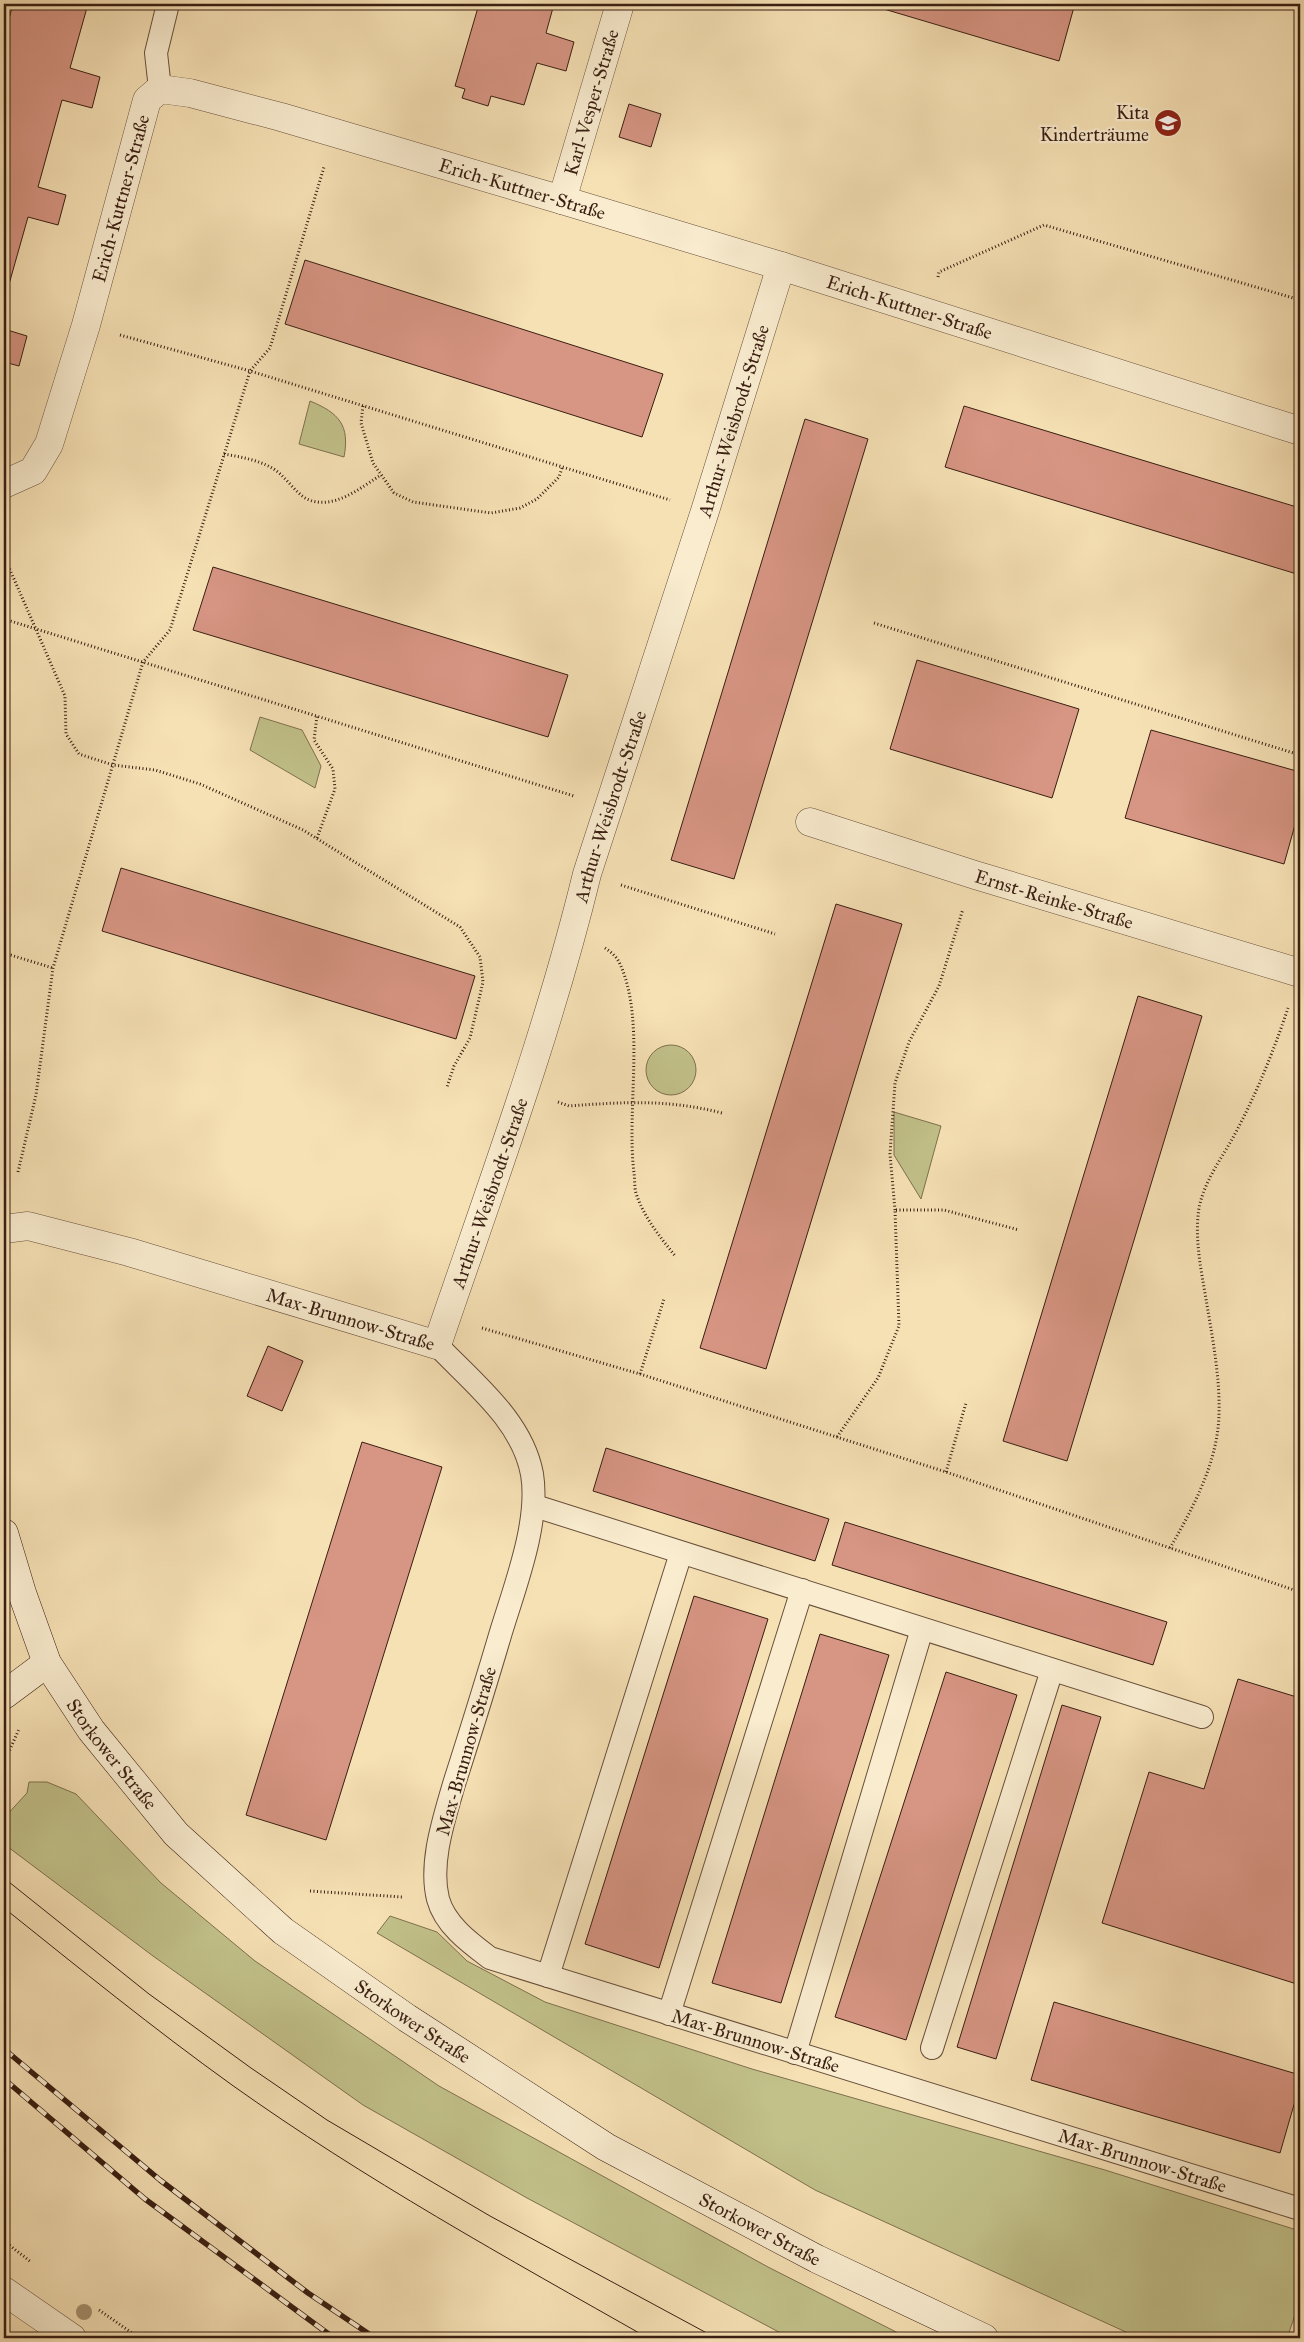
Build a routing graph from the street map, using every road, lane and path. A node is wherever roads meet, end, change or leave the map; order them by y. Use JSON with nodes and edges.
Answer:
{"nodes":[{"id":1,"x":168,"y":4,"type":"edge"},
{"id":2,"x":620,"y":4,"type":"edge"},
{"id":3,"x":160,"y":89,"type":"junction"},
{"id":4,"x":334,"y":133,"type":"junction"},
{"id":5,"x":562,"y":200,"type":"junction"},
{"id":6,"x":781,"y":266,"type":"junction"},
{"id":7,"x":1300,"y":300,"type":"edge"},
{"id":8,"x":925,"y":313,"type":"junction"},
{"id":9,"x":86,"y":325,"type":"junction"},
{"id":10,"x":250,"y":372,"type":"junction"},
{"id":11,"x":363,"y":406,"type":"junction"},
{"id":12,"x":1300,"y":431,"type":"edge"},
{"id":13,"x":224,"y":454,"type":"junction"},
{"id":14,"x":562,"y":468,"type":"junction"},
{"id":15,"x":381,"y":475,"type":"junction"},
{"id":16,"x":4,"y":484,"type":"edge"},
{"id":17,"x":705,"y":511,"type":"junction"},
{"id":18,"x":4,"y":556,"type":"edge"},
{"id":19,"x":4,"y":619,"type":"edge"},
{"id":20,"x":874,"y":622,"type":"dead end"},
{"id":21,"x":37,"y":628,"type":"junction"},
{"id":22,"x":143,"y":662,"type":"junction"},
{"id":23,"x":317,"y":716,"type":"junction"},
{"id":24,"x":1300,"y":755,"type":"edge"},
{"id":25,"x":113,"y":765,"type":"junction"},
{"id":26,"x":608,"y":806,"type":"junction"},
{"id":27,"x":810,"y":822,"type":"dead end"},
{"id":28,"x":316,"y":838,"type":"junction"},
{"id":29,"x":587,"y":874,"type":"junction"},
{"id":30,"x":975,"y":875,"type":"junction"},
{"id":31,"x":574,"y":928,"type":"junction"},
{"id":32,"x":776,"y":934,"type":"dead end"},
{"id":33,"x":4,"y":954,"type":"edge"},
{"id":34,"x":53,"y":968,"type":"junction"},
{"id":35,"x":1300,"y":974,"type":"edge"},
{"id":36,"x":448,"y":1087,"type":"dead end"},
{"id":37,"x":524,"y":1091,"type":"junction"},
{"id":38,"x":632,"y":1102,"type":"junction"},
{"id":39,"x":722,"y":1112,"type":"dead end"},
{"id":40,"x":18,"y":1172,"type":"dead end"},
{"id":41,"x":895,"y":1210,"type":"junction"},
{"id":42,"x":4,"y":1229,"type":"edge"},
{"id":43,"x":1019,"y":1230,"type":"dead end"},
{"id":44,"x":676,"y":1257,"type":"dead end"},
{"id":45,"x":664,"y":1299,"type":"dead end"},
{"id":46,"x":437,"y":1345,"type":"junction"},
{"id":47,"x":640,"y":1374,"type":"junction"},
{"id":48,"x":966,"y":1403,"type":"dead end"},
{"id":49,"x":837,"y":1437,"type":"junction"},
{"id":50,"x":946,"y":1472,"type":"junction"},
{"id":51,"x":535,"y":1506,"type":"junction"},
{"id":52,"x":4,"y":1533,"type":"edge"},
{"id":53,"x":1170,"y":1548,"type":"junction"},
{"id":54,"x":681,"y":1553,"type":"junction"},
{"id":55,"x":802,"y":1590,"type":"junction"},
{"id":56,"x":1300,"y":1592,"type":"edge"},
{"id":57,"x":922,"y":1629,"type":"junction"},
{"id":58,"x":47,"y":1663,"type":"junction"},
{"id":59,"x":1052,"y":1670,"type":"junction"},
{"id":60,"x":4,"y":1695,"type":"edge"},
{"id":61,"x":1202,"y":1717,"type":"dead end"},
{"id":62,"x":310,"y":1891,"type":"dead end"},
{"id":63,"x":438,"y":1899,"type":"junction"},
{"id":64,"x":548,"y":1976,"type":"junction"},
{"id":65,"x":669,"y":2014,"type":"junction"},
{"id":66,"x":932,"y":2048,"type":"dead end"},
{"id":67,"x":795,"y":2053,"type":"junction"},
{"id":68,"x":1300,"y":2209,"type":"edge"},
{"id":69,"x":4,"y":2291,"type":"edge"},
{"id":70,"x":72,"y":2338,"type":"edge"},
{"id":71,"x":984,"y":2338,"type":"edge"}],
"edges":[{"from":1,"to":3,"type":"lane"},
{"from":2,"to":5,"type":"street","name":"Karl-Vesper-Straße"},
{"from":3,"to":4,"type":"street","name":"Erich-Kuttner-Straße"},
{"from":3,"to":9,"type":"street","name":"Erich-Kuttner-Straße"},
{"from":4,"to":5,"type":"street","name":"Erich-Kuttner-Straße"},
{"from":4,"to":10,"type":"path"},
{"from":5,"to":6,"type":"street","name":"Erich-Kuttner-Straße"},
{"from":6,"to":8,"type":"street","name":"Erich-Kuttner-Straße"},
{"from":6,"to":17,"type":"street","name":"Arthur-Weisbrodt-Straße"},
{"from":7,"to":8,"type":"path"},
{"from":8,"to":12,"type":"street","name":"Erich-Kuttner-Straße"},
{"from":9,"to":10,"type":"path"},
{"from":9,"to":16,"type":"street","name":"Erich-Kuttner-Straße"},
{"from":10,"to":11,"type":"path"},
{"from":10,"to":13,"type":"path"},
{"from":11,"to":14,"type":"path"},
{"from":11,"to":15,"type":"path"},
{"from":13,"to":15,"type":"path"},
{"from":13,"to":22,"type":"path"},
{"from":14,"to":15,"type":"path"},
{"from":14,"to":17,"type":"path"},
{"from":17,"to":26,"type":"street","name":"Arthur-Weisbrodt-Straße"},
{"from":18,"to":21,"type":"path"},
{"from":19,"to":21,"type":"path"},
{"from":20,"to":24,"type":"path"},
{"from":21,"to":22,"type":"path"},
{"from":21,"to":25,"type":"path"},
{"from":22,"to":23,"type":"path"},
{"from":22,"to":25,"type":"path"},
{"from":23,"to":26,"type":"path"},
{"from":23,"to":28,"type":"path"},
{"from":25,"to":28,"type":"path"},
{"from":25,"to":34,"type":"path"},
{"from":26,"to":29,"type":"street","name":"Arthur-Weisbrodt-Straße"},
{"from":27,"to":30,"type":"street","name":"Ernst-Reinke-Straße"},
{"from":28,"to":36,"type":"path"},
{"from":29,"to":31,"type":"street","name":"Arthur-Weisbrodt-Straße"},
{"from":29,"to":32,"type":"path"},
{"from":30,"to":35,"type":"street","name":"Ernst-Reinke-Straße"},
{"from":30,"to":41,"type":"path"},
{"from":31,"to":37,"type":"street","name":"Arthur-Weisbrodt-Straße"},
{"from":31,"to":38,"type":"path"},
{"from":33,"to":34,"type":"path"},
{"from":34,"to":40,"type":"path"},
{"from":35,"to":53,"type":"path"},
{"from":37,"to":38,"type":"path"},
{"from":37,"to":46,"type":"street","name":"Arthur-Weisbrodt-Straße"},
{"from":38,"to":39,"type":"path"},
{"from":38,"to":44,"type":"path"},
{"from":41,"to":43,"type":"path"},
{"from":41,"to":49,"type":"path"},
{"from":42,"to":46,"type":"street","name":"Max-Brunnow-Straße"},
{"from":45,"to":47,"type":"path"},
{"from":46,"to":47,"type":"path"},
{"from":46,"to":51,"type":"lane","name":"Max-Brunnow-Straße"},
{"from":47,"to":49,"type":"path"},
{"from":48,"to":50,"type":"path"},
{"from":49,"to":50,"type":"path"},
{"from":50,"to":53,"type":"path"},
{"from":51,"to":54,"type":"lane"},
{"from":51,"to":63,"type":"lane","name":"Max-Brunnow-Straße"},
{"from":52,"to":58,"type":"street","name":"Storkower Straße"},
{"from":53,"to":56,"type":"path"},
{"from":54,"to":55,"type":"lane"},
{"from":54,"to":64,"type":"lane"},
{"from":55,"to":57,"type":"lane"},
{"from":55,"to":65,"type":"lane"},
{"from":57,"to":59,"type":"lane"},
{"from":57,"to":67,"type":"lane"},
{"from":58,"to":60,"type":"street"},
{"from":58,"to":71,"type":"street","name":"Storkower Straße"},
{"from":59,"to":61,"type":"lane"},
{"from":59,"to":66,"type":"lane"},
{"from":62,"to":63,"type":"path"},
{"from":63,"to":64,"type":"lane","name":"Max-Brunnow-Straße"},
{"from":64,"to":65,"type":"lane","name":"Max-Brunnow-Straße"},
{"from":65,"to":67,"type":"lane","name":"Max-Brunnow-Straße"},
{"from":67,"to":68,"type":"lane","name":"Max-Brunnow-Straße"},
{"from":69,"to":70,"type":"street"}]}
